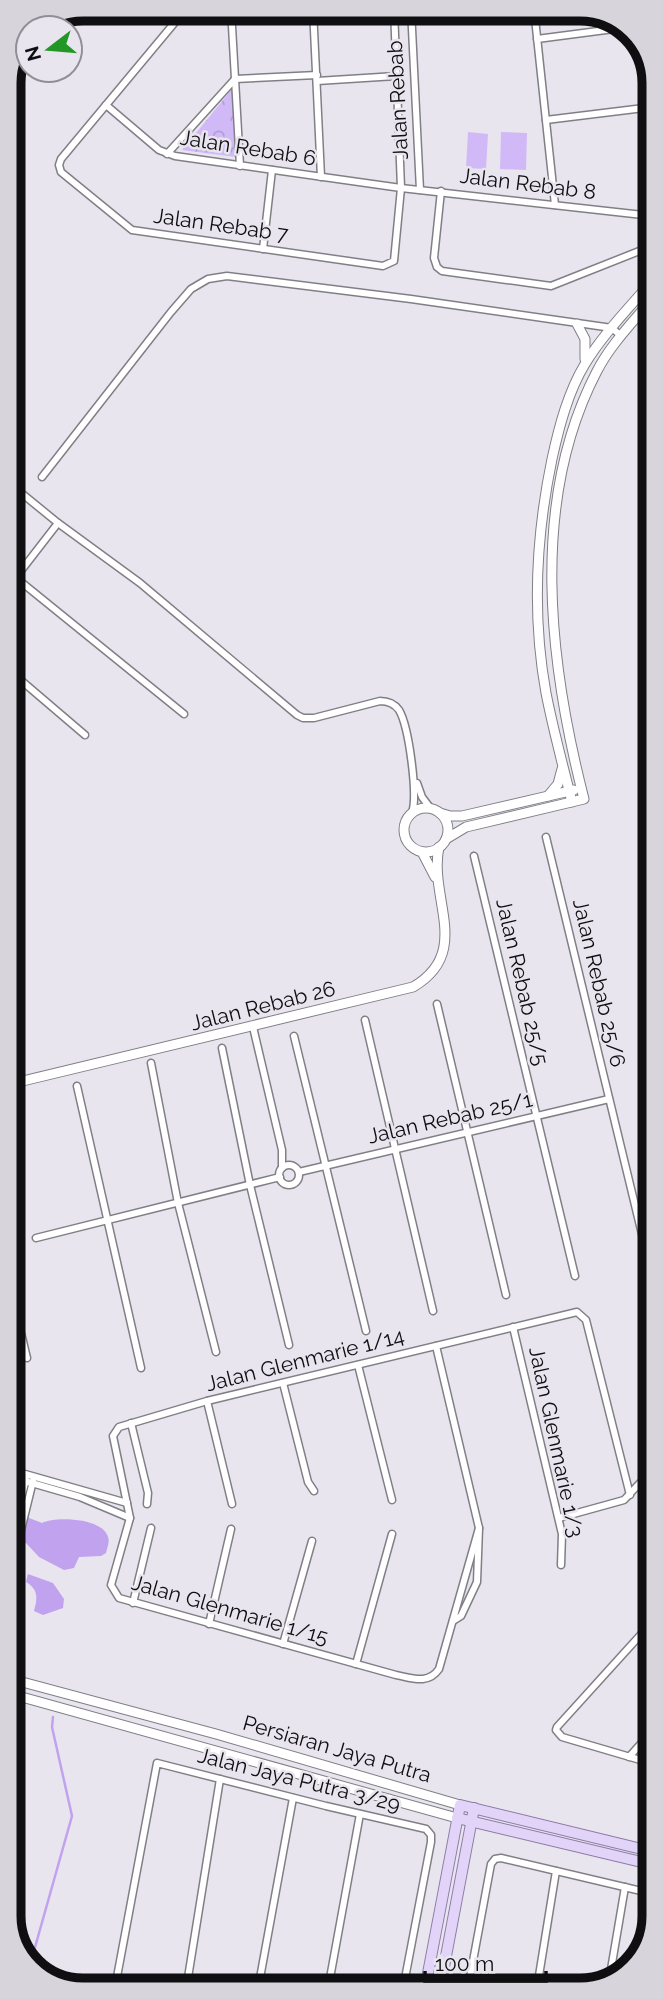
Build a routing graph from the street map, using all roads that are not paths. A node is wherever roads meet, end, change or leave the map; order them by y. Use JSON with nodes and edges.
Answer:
{"nodes":[{"id":1,"x":176,"y":21,"type":"edge"},
{"id":2,"x":232,"y":21,"type":"edge"},
{"id":3,"x":314,"y":21,"type":"edge"},
{"id":4,"x":394,"y":21,"type":"edge"},
{"id":5,"x":412,"y":21,"type":"edge"},
{"id":6,"x":535,"y":21,"type":"edge"},
{"id":7,"x":611,"y":29,"type":"edge"},
{"id":8,"x":537,"y":39,"type":"junction"},
{"id":9,"x":396,"y":76,"type":"junction"},
{"id":10,"x":317,"y":78,"type":"junction"},
{"id":11,"x":235,"y":79,"type":"junction"},
{"id":12,"x":106,"y":105,"type":"junction"},
{"id":13,"x":642,"y":108,"type":"edge"},
{"id":14,"x":546,"y":120,"type":"junction"},
{"id":15,"x":167,"y":154,"type":"junction"},
{"id":16,"x":240,"y":166,"type":"junction"},
{"id":17,"x":272,"y":170,"type":"junction"},
{"id":18,"x":321,"y":177,"type":"junction"},
{"id":19,"x":401,"y":188,"type":"junction"},
{"id":20,"x":420,"y":190,"type":"junction"},
{"id":21,"x":441,"y":191,"type":"junction"},
{"id":22,"x":555,"y":205,"type":"junction"},
{"id":23,"x":642,"y":215,"type":"edge"},
{"id":24,"x":263,"y":249,"type":"junction"},
{"id":25,"x":642,"y":250,"type":"edge"},
{"id":26,"x":642,"y":293,"type":"edge"},
{"id":27,"x":642,"y":311,"type":"edge"},
{"id":28,"x":577,"y":324,"type":"junction"},
{"id":29,"x":612,"y":328,"type":"junction"},
{"id":30,"x":621,"y":336,"type":"junction"},
{"id":31,"x":584,"y":364,"type":"junction"},
{"id":32,"x":41,"y":477,"type":"dead end"},
{"id":33,"x":21,"y":493,"type":"edge"},
{"id":34,"x":58,"y":523,"type":"junction"},
{"id":35,"x":21,"y":571,"type":"edge"},
{"id":36,"x":21,"y":582,"type":"edge"},
{"id":37,"x":21,"y":680,"type":"edge"},
{"id":38,"x":184,"y":714,"type":"dead end"},
{"id":39,"x":85,"y":735,"type":"dead end"},
{"id":40,"x":562,"y":761,"type":"junction"},
{"id":41,"x":413,"y":771,"type":"junction"},
{"id":42,"x":581,"y":789,"type":"junction"},
{"id":43,"x":569,"y":792,"type":"junction"},
{"id":44,"x":546,"y":797,"type":"junction"},
{"id":45,"x":572,"y":802,"type":"junction"},
{"id":46,"x":435,"y":811,"type":"junction"},
{"id":47,"x":412,"y":813,"type":"junction"},
{"id":48,"x":546,"y":837,"type":"dead end"},
{"id":49,"x":446,"y":838,"type":"junction"},
{"id":50,"x":439,"y":847,"type":"junction"},
{"id":51,"x":422,"y":852,"type":"junction"},
{"id":52,"x":474,"y":856,"type":"dead end"},
{"id":53,"x":439,"y":885,"type":"junction"},
{"id":54,"x":437,"y":1004,"type":"dead end"},
{"id":55,"x":366,"y":1020,"type":"dead end"},
{"id":56,"x":253,"y":1027,"type":"junction"},
{"id":57,"x":294,"y":1036,"type":"dead end"},
{"id":58,"x":222,"y":1048,"type":"dead end"},
{"id":59,"x":152,"y":1063,"type":"dead end"},
{"id":60,"x":21,"y":1081,"type":"edge"},
{"id":61,"x":77,"y":1086,"type":"dead end"},
{"id":62,"x":609,"y":1099,"type":"junction"},
{"id":63,"x":537,"y":1117,"type":"junction"},
{"id":64,"x":468,"y":1132,"type":"junction"},
{"id":65,"x":395,"y":1148,"type":"junction"},
{"id":66,"x":282,"y":1150,"type":"junction"},
{"id":67,"x":292,"y":1165,"type":"junction"},
{"id":68,"x":325,"y":1166,"type":"junction"},
{"id":69,"x":282,"y":1168,"type":"junction"},
{"id":70,"x":299,"y":1172,"type":"junction"},
{"id":71,"x":279,"y":1177,"type":"junction"},
{"id":72,"x":250,"y":1185,"type":"junction"},
{"id":73,"x":178,"y":1203,"type":"junction"},
{"id":74,"x":106,"y":1221,"type":"junction"},
{"id":75,"x":642,"y":1234,"type":"edge"},
{"id":76,"x":36,"y":1238,"type":"dead end"},
{"id":77,"x":575,"y":1276,"type":"dead end"},
{"id":78,"x":506,"y":1295,"type":"dead end"},
{"id":79,"x":433,"y":1311,"type":"dead end"},
{"id":80,"x":513,"y":1327,"type":"junction"},
{"id":81,"x":366,"y":1331,"type":"dead end"},
{"id":82,"x":21,"y":1333,"type":"edge"},
{"id":83,"x":289,"y":1345,"type":"dead end"},
{"id":84,"x":436,"y":1346,"type":"junction"},
{"id":85,"x":216,"y":1352,"type":"dead end"},
{"id":86,"x":27,"y":1358,"type":"dead end"},
{"id":87,"x":358,"y":1365,"type":"junction"},
{"id":88,"x":141,"y":1368,"type":"dead end"},
{"id":89,"x":284,"y":1383,"type":"junction"},
{"id":90,"x":207,"y":1401,"type":"junction"},
{"id":91,"x":131,"y":1423,"type":"junction"},
{"id":92,"x":21,"y":1475,"type":"edge"},
{"id":93,"x":21,"y":1478,"type":"edge"},
{"id":94,"x":30,"y":1479,"type":"junction"},
{"id":95,"x":642,"y":1481,"type":"edge"},
{"id":96,"x":122,"y":1485,"type":"junction"},
{"id":97,"x":82,"y":1489,"type":"junction"},
{"id":98,"x":314,"y":1491,"type":"dead end"},
{"id":99,"x":630,"y":1494,"type":"junction"},
{"id":100,"x":103,"y":1495,"type":"junction"},
{"id":101,"x":80,"y":1497,"type":"junction"},
{"id":102,"x":392,"y":1500,"type":"dead end"},
{"id":103,"x":127,"y":1503,"type":"junction"},
{"id":104,"x":147,"y":1504,"type":"dead end"},
{"id":105,"x":232,"y":1504,"type":"dead end"},
{"id":106,"x":21,"y":1511,"type":"edge"},
{"id":107,"x":130,"y":1518,"type":"junction"},
{"id":108,"x":559,"y":1518,"type":"junction"},
{"id":109,"x":151,"y":1528,"type":"dead end"},
{"id":110,"x":479,"y":1528,"type":"junction"},
{"id":111,"x":231,"y":1529,"type":"dead end"},
{"id":112,"x":392,"y":1534,"type":"dead end"},
{"id":113,"x":312,"y":1541,"type":"dead end"},
{"id":114,"x":561,"y":1565,"type":"dead end"},
{"id":115,"x":133,"y":1603,"type":"junction"},
{"id":116,"x":453,"y":1621,"type":"junction"},
{"id":117,"x":209,"y":1624,"type":"junction"},
{"id":118,"x":642,"y":1633,"type":"edge"},
{"id":119,"x":283,"y":1644,"type":"junction"},
{"id":120,"x":356,"y":1664,"type":"junction"},
{"id":121,"x":21,"y":1680,"type":"edge"},
{"id":122,"x":21,"y":1697,"type":"edge"},
{"id":123,"x":642,"y":1742,"type":"edge"},
{"id":124,"x":629,"y":1757,"type":"junction"},
{"id":125,"x":642,"y":1761,"type":"edge"},
{"id":126,"x":220,"y":1779,"type":"junction"},
{"id":127,"x":293,"y":1798,"type":"junction"},
{"id":128,"x":460,"y":1805,"type":"junction"},
{"id":129,"x":474,"y":1808,"type":"junction"},
{"id":130,"x":360,"y":1814,"type":"junction"},
{"id":131,"x":457,"y":1818,"type":"junction"},
{"id":132,"x":471,"y":1822,"type":"junction"},
{"id":133,"x":642,"y":1849,"type":"edge"},
{"id":134,"x":642,"y":1862,"type":"edge"},
{"id":135,"x":556,"y":1871,"type":"junction"},
{"id":136,"x":625,"y":1887,"type":"junction"},
{"id":137,"x":642,"y":1891,"type":"edge"},
{"id":138,"x":612,"y":1969,"type":"edge"},
{"id":139,"x":121,"y":1978,"type":"edge"},
{"id":140,"x":188,"y":1978,"type":"edge"},
{"id":141,"x":260,"y":1978,"type":"edge"},
{"id":142,"x":330,"y":1978,"type":"edge"},
{"id":143,"x":405,"y":1978,"type":"edge"},
{"id":144,"x":427,"y":1978,"type":"edge"},
{"id":145,"x":442,"y":1978,"type":"edge"},
{"id":146,"x":470,"y":1978,"type":"edge"},
{"id":147,"x":539,"y":1978,"type":"edge"}],
"edges":[{"from":1,"to":12,"type":"street"},
{"from":2,"to":11,"type":"street"},
{"from":3,"to":10,"type":"street"},
{"from":4,"to":9,"type":"street"},
{"from":5,"to":20,"type":"street","name":"Jalan Rebab"},
{"from":6,"to":8,"type":"street"},
{"from":7,"to":8,"type":"street"},
{"from":8,"to":14,"type":"street"},
{"from":9,"to":10,"type":"street"},
{"from":9,"to":19,"type":"street"},
{"from":10,"to":11,"type":"street"},
{"from":10,"to":18,"type":"street"},
{"from":11,"to":15,"type":"street"},
{"from":11,"to":16,"type":"street"},
{"from":12,"to":15,"type":"street","name":"Jalan Rebab 6"},
{"from":12,"to":24,"type":"street","name":"Jalan Rebab 7"},
{"from":13,"to":14,"type":"street"},
{"from":14,"to":22,"type":"street"},
{"from":15,"to":16,"type":"street","name":"Jalan Rebab 6"},
{"from":16,"to":17,"type":"street","name":"Jalan Rebab 6"},
{"from":17,"to":18,"type":"street","name":"Jalan Rebab 6"},
{"from":17,"to":24,"type":"street"},
{"from":18,"to":19,"type":"street","name":"Jalan Rebab 6"},
{"from":19,"to":20,"type":"street","name":"Jalan Rebab 8"},
{"from":19,"to":24,"type":"street","name":"Jalan Rebab 7"},
{"from":20,"to":21,"type":"street","name":"Jalan Rebab 8"},
{"from":21,"to":22,"type":"street","name":"Jalan Rebab 8"},
{"from":21,"to":25,"type":"street"},
{"from":22,"to":23,"type":"street","name":"Jalan Rebab 8"},
{"from":26,"to":29,"type":"street"},
{"from":27,"to":30,"type":"street"},
{"from":28,"to":29,"type":"street"},
{"from":28,"to":31,"type":"street"},
{"from":28,"to":32,"type":"street"},
{"from":29,"to":30,"type":"street"},
{"from":29,"to":31,"type":"street"},
{"from":30,"to":42,"type":"street"},
{"from":31,"to":40,"type":"street"},
{"from":33,"to":34,"type":"street"},
{"from":34,"to":35,"type":"street"},
{"from":34,"to":41,"type":"street"},
{"from":36,"to":38,"type":"street"},
{"from":37,"to":39,"type":"street"},
{"from":40,"to":43,"type":"street"},
{"from":40,"to":44,"type":"street"},
{"from":41,"to":46,"type":"street"},
{"from":41,"to":47,"type":"street"},
{"from":42,"to":43,"type":"street"},
{"from":42,"to":45,"type":"street"},
{"from":43,"to":44,"type":"street"},
{"from":43,"to":45,"type":"street"},
{"from":44,"to":46,"type":"street"},
{"from":45,"to":49,"type":"street"},
{"from":46,"to":47,"type":"street"},
{"from":46,"to":49,"type":"street"},
{"from":47,"to":51,"type":"street"},
{"from":48,"to":62,"type":"street","name":"Jalan Rebab 25/6"},
{"from":49,"to":50,"type":"street"},
{"from":50,"to":51,"type":"street"},
{"from":50,"to":53,"type":"street","name":"Jalan Rebab 26"},
{"from":51,"to":53,"type":"street","name":"Jalan Rebab 26"},
{"from":52,"to":63,"type":"street","name":"Jalan Rebab 25/5"},
{"from":53,"to":56,"type":"street","name":"Jalan Rebab 26"},
{"from":54,"to":64,"type":"street"},
{"from":55,"to":65,"type":"street"},
{"from":56,"to":60,"type":"street","name":"Jalan Rebab 26"},
{"from":56,"to":66,"type":"street"},
{"from":57,"to":68,"type":"street"},
{"from":58,"to":72,"type":"street"},
{"from":59,"to":73,"type":"street"},
{"from":61,"to":74,"type":"street"},
{"from":62,"to":63,"type":"street","name":"Jalan Rebab 25/1"},
{"from":62,"to":75,"type":"street","name":"Jalan Rebab 25/6"},
{"from":63,"to":64,"type":"street","name":"Jalan Rebab 25/1"},
{"from":63,"to":77,"type":"street","name":"Jalan Rebab 25/5"},
{"from":64,"to":65,"type":"street","name":"Jalan Rebab 25/1"},
{"from":64,"to":78,"type":"street"},
{"from":65,"to":68,"type":"street","name":"Jalan Rebab 25/1"},
{"from":65,"to":79,"type":"street"},
{"from":66,"to":67,"type":"street"},
{"from":66,"to":69,"type":"street"},
{"from":67,"to":69,"type":"street"},
{"from":67,"to":70,"type":"street"},
{"from":68,"to":70,"type":"street","name":"Jalan Rebab 25/1"},
{"from":68,"to":81,"type":"street"},
{"from":69,"to":71,"type":"street"},
{"from":70,"to":71,"type":"street"},
{"from":71,"to":72,"type":"street"},
{"from":72,"to":73,"type":"street"},
{"from":72,"to":83,"type":"street"},
{"from":73,"to":74,"type":"street"},
{"from":73,"to":85,"type":"street"},
{"from":74,"to":76,"type":"street"},
{"from":74,"to":88,"type":"street"},
{"from":80,"to":84,"type":"street","name":"Jalan Glenmarie 1/14"},
{"from":80,"to":99,"type":"street","name":"Jalan Glenmarie 1/14"},
{"from":80,"to":108,"type":"street","name":"Jalan Glenmarie 1/3"},
{"from":82,"to":86,"type":"street"},
{"from":84,"to":87,"type":"street","name":"Jalan Glenmarie 1/14"},
{"from":84,"to":110,"type":"street"},
{"from":87,"to":89,"type":"street","name":"Jalan Glenmarie 1/14"},
{"from":87,"to":102,"type":"street"},
{"from":89,"to":90,"type":"street","name":"Jalan Glenmarie 1/14"},
{"from":89,"to":98,"type":"street"},
{"from":90,"to":91,"type":"street","name":"Jalan Glenmarie 1/14"},
{"from":90,"to":105,"type":"street"},
{"from":91,"to":96,"type":"street"},
{"from":91,"to":104,"type":"street"},
{"from":92,"to":94,"type":"street"},
{"from":93,"to":94,"type":"street"},
{"from":94,"to":97,"type":"street"},
{"from":94,"to":101,"type":"street"},
{"from":94,"to":106,"type":"street"},
{"from":95,"to":99,"type":"street"},
{"from":96,"to":100,"type":"street"},
{"from":96,"to":103,"type":"street"},
{"from":97,"to":100,"type":"street"},
{"from":97,"to":101,"type":"street"},
{"from":99,"to":108,"type":"street"},
{"from":100,"to":103,"type":"street"},
{"from":101,"to":107,"type":"street"},
{"from":103,"to":107,"type":"street","name":"Jalan Glenmarie 1/15"},
{"from":107,"to":115,"type":"street","name":"Jalan Glenmarie 1/15"},
{"from":108,"to":114,"type":"street","name":"Jalan Glenmarie 1/3"},
{"from":109,"to":115,"type":"street"},
{"from":110,"to":116,"type":"street"},
{"from":110,"to":116,"type":"street"},
{"from":111,"to":117,"type":"street"},
{"from":112,"to":120,"type":"street"},
{"from":113,"to":119,"type":"street"},
{"from":115,"to":117,"type":"street","name":"Jalan Glenmarie 1/15"},
{"from":116,"to":120,"type":"street","name":"Jalan Glenmarie 1/15"},
{"from":117,"to":119,"type":"street","name":"Jalan Glenmarie 1/15"},
{"from":118,"to":124,"type":"street"},
{"from":119,"to":120,"type":"street","name":"Jalan Glenmarie 1/15"},
{"from":121,"to":128,"type":"street","name":"Persiaran Jaya Putra"},
{"from":122,"to":131,"type":"street","name":"Persiaran Jaya Putra"},
{"from":123,"to":124,"type":"street"},
{"from":124,"to":125,"type":"street"},
{"from":126,"to":127,"type":"street","name":"Jalan Jaya Putra 3/29"},
{"from":126,"to":139,"type":"street","name":"Jalan Jaya Putra 3/29"},
{"from":126,"to":140,"type":"street"},
{"from":127,"to":130,"type":"street","name":"Jalan Jaya Putra 3/29"},
{"from":127,"to":141,"type":"street"},
{"from":128,"to":129,"type":"main road","name":"Persiaran Jaya Putra"},
{"from":128,"to":131,"type":"main road"},
{"from":129,"to":132,"type":"main road"},
{"from":129,"to":133,"type":"main road","name":"Persiaran Jaya Putra"},
{"from":130,"to":142,"type":"street"},
{"from":130,"to":143,"type":"street","name":"Jalan Jaya Putra 3/29"},
{"from":131,"to":132,"type":"main road","name":"Persiaran Jaya Putra"},
{"from":131,"to":144,"type":"main road"},
{"from":132,"to":134,"type":"main road","name":"Persiaran Jaya Putra"},
{"from":132,"to":145,"type":"main road"},
{"from":135,"to":136,"type":"street"},
{"from":135,"to":146,"type":"street"},
{"from":135,"to":147,"type":"street"},
{"from":136,"to":137,"type":"street"},
{"from":136,"to":138,"type":"street"}]}
